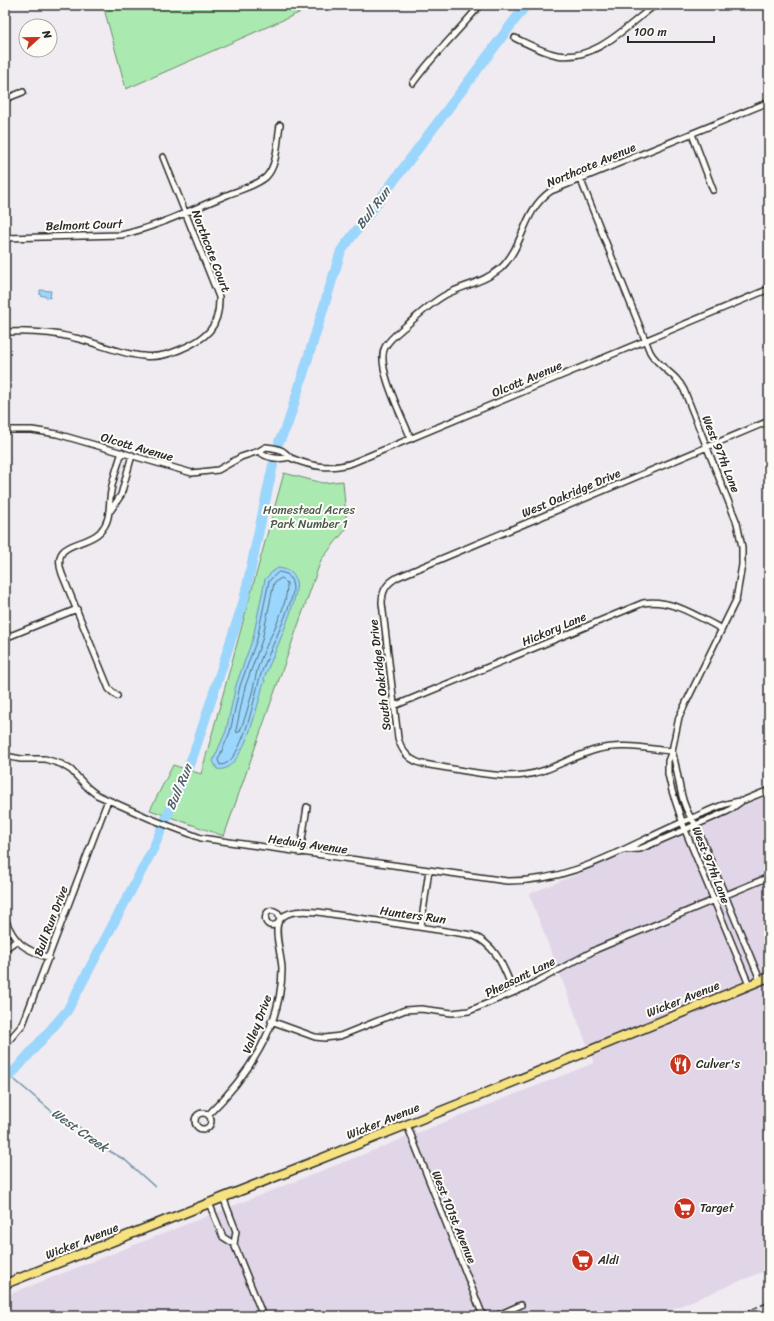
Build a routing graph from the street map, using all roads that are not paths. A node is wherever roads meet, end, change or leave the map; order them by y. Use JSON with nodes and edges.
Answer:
{"nodes":[{"id":1,"x":480,"y":5,"type":"edge"},
{"id":2,"x":655,"y":5,"type":"edge"},
{"id":3,"x":515,"y":38,"type":"dead end"},
{"id":4,"x":413,"y":83,"type":"dead end"},
{"id":5,"x":24,"y":92,"type":"dead end"},
{"id":6,"x":5,"y":99,"type":"edge"},
{"id":7,"x":769,"y":102,"type":"edge"},
{"id":8,"x":280,"y":125,"type":"dead end"},
{"id":9,"x":692,"y":134,"type":"junction"},
{"id":10,"x":163,"y":157,"type":"dead end"},
{"id":11,"x":580,"y":178,"type":"junction"},
{"id":12,"x":713,"y":190,"type":"dead end"},
{"id":13,"x":185,"y":212,"type":"junction"},
{"id":14,"x":5,"y":238,"type":"edge"},
{"id":15,"x":769,"y":289,"type":"edge"},
{"id":16,"x":5,"y":332,"type":"edge"},
{"id":17,"x":646,"y":341,"type":"junction"},
{"id":18,"x":769,"y":421,"type":"edge"},
{"id":19,"x":5,"y":430,"type":"edge"},
{"id":20,"x":411,"y":438,"type":"junction"},
{"id":21,"x":707,"y":447,"type":"junction"},
{"id":22,"x":260,"y":451,"type":"junction"},
{"id":23,"x":122,"y":452,"type":"junction"},
{"id":24,"x":132,"y":455,"type":"junction"},
{"id":25,"x":289,"y":457,"type":"junction"},
{"id":26,"x":110,"y":511,"type":"junction"},
{"id":27,"x":384,"y":589,"type":"joint"},
{"id":28,"x":77,"y":609,"type":"junction"},
{"id":29,"x":722,"y":629,"type":"junction"},
{"id":30,"x":5,"y":638,"type":"edge"},
{"id":31,"x":117,"y":696,"type":"dead end"},
{"id":32,"x":394,"y":706,"type":"junction"},
{"id":33,"x":672,"y":751,"type":"junction"},
{"id":34,"x":5,"y":756,"type":"edge"},
{"id":35,"x":769,"y":790,"type":"edge"},
{"id":36,"x":108,"y":800,"type":"junction"},
{"id":37,"x":742,"y":802,"type":"junction"},
{"id":38,"x":307,"y":807,"type":"dead end"},
{"id":39,"x":690,"y":819,"type":"junction"},
{"id":40,"x":683,"y":821,"type":"junction"},
{"id":41,"x":696,"y":825,"type":"junction"},
{"id":42,"x":685,"y":830,"type":"junction"},
{"id":43,"x":625,"y":850,"type":"junction"},
{"id":44,"x":300,"y":853,"type":"junction"},
{"id":45,"x":428,"y":870,"type":"junction"},
{"id":46,"x":769,"y":877,"type":"edge"},
{"id":47,"x":725,"y":896,"type":"junction"},
{"id":48,"x":714,"y":900,"type":"junction"},
{"id":49,"x":5,"y":920,"type":"edge"},
{"id":50,"x":279,"y":922,"type":"joint"},
{"id":51,"x":421,"y":926,"type":"junction"},
{"id":52,"x":16,"y":941,"type":"junction"},
{"id":53,"x":5,"y":950,"type":"edge"},
{"id":54,"x":49,"y":958,"type":"junction"},
{"id":55,"x":769,"y":977,"type":"edge"},
{"id":56,"x":759,"y":981,"type":"junction"},
{"id":57,"x":749,"y":985,"type":"junction"},
{"id":58,"x":514,"y":992,"type":"junction"},
{"id":59,"x":271,"y":1021,"type":"junction"},
{"id":60,"x":5,"y":1045,"type":"edge"},
{"id":61,"x":208,"y":1115,"type":"dead end"},
{"id":62,"x":407,"y":1125,"type":"junction"},
{"id":63,"x":223,"y":1197,"type":"junction"},
{"id":64,"x":209,"y":1203,"type":"junction"},
{"id":65,"x":234,"y":1244,"type":"junction"},
{"id":66,"x":5,"y":1284,"type":"edge"},
{"id":67,"x":521,"y":1305,"type":"dead end"},
{"id":68,"x":263,"y":1316,"type":"edge"},
{"id":69,"x":483,"y":1316,"type":"edge"},
{"id":70,"x":496,"y":1316,"type":"edge"}],
"edges":[{"from":1,"to":4,"type":"street"},
{"from":2,"to":3,"type":"street"},
{"from":5,"to":6,"type":"street"},
{"from":7,"to":9,"type":"street","name":"Northcote Avenue"},
{"from":8,"to":13,"type":"street","name":"Belmont Court"},
{"from":9,"to":11,"type":"street","name":"Northcote Avenue"},
{"from":9,"to":12,"type":"street"},
{"from":10,"to":13,"type":"street","name":"Northcote Court"},
{"from":11,"to":17,"type":"street","name":"West 97th Lane"},
{"from":11,"to":20,"type":"street","name":"Northcote Avenue"},
{"from":13,"to":14,"type":"street","name":"Belmont Court"},
{"from":13,"to":16,"type":"street","name":"Northcote Court"},
{"from":15,"to":17,"type":"street","name":"Olcott Avenue"},
{"from":17,"to":20,"type":"street","name":"Olcott Avenue"},
{"from":17,"to":21,"type":"street","name":"West 97th Lane"},
{"from":18,"to":21,"type":"street","name":"West Oakridge Drive"},
{"from":19,"to":23,"type":"street","name":"Olcott Avenue"},
{"from":20,"to":25,"type":"street","name":"Olcott Avenue"},
{"from":21,"to":27,"type":"street","name":"West Oakridge Drive"},
{"from":21,"to":29,"type":"street","name":"West 97th Lane"},
{"from":22,"to":24,"type":"street","name":"Olcott Avenue"},
{"from":22,"to":25,"type":"street","name":"Olcott Avenue"},
{"from":22,"to":25,"type":"street","name":"Olcott Avenue"},
{"from":23,"to":24,"type":"street","name":"Olcott Avenue"},
{"from":23,"to":26,"type":"street"},
{"from":24,"to":26,"type":"street"},
{"from":26,"to":28,"type":"street"},
{"from":27,"to":32,"type":"street","name":"South Oakridge Drive"},
{"from":28,"to":30,"type":"street"},
{"from":28,"to":31,"type":"street"},
{"from":29,"to":32,"type":"street","name":"Hickory Lane"},
{"from":29,"to":33,"type":"street","name":"West 97th Lane"},
{"from":32,"to":33,"type":"street","name":"South Oakridge Drive"},
{"from":33,"to":39,"type":"street","name":"West 97th Lane"},
{"from":33,"to":40,"type":"street","name":"West 97th Lane"},
{"from":34,"to":36,"type":"street","name":"Hedwig Avenue"},
{"from":35,"to":37,"type":"street"},
{"from":36,"to":44,"type":"street","name":"Hedwig Avenue"},
{"from":36,"to":54,"type":"street","name":"Bull Run Drive"},
{"from":37,"to":39,"type":"street","name":"Hedwig Avenue"},
{"from":37,"to":41,"type":"street","name":"Hedwig Avenue"},
{"from":38,"to":44,"type":"street"},
{"from":39,"to":40,"type":"street","name":"Hedwig Avenue"},
{"from":39,"to":41,"type":"street","name":"West 97th Lane"},
{"from":40,"to":42,"type":"street","name":"West 97th Lane"},
{"from":40,"to":43,"type":"street","name":"Hedwig Avenue"},
{"from":41,"to":42,"type":"street","name":"Hedwig Avenue"},
{"from":41,"to":47,"type":"street","name":"West 97th Lane"},
{"from":42,"to":43,"type":"street","name":"Hedwig Avenue"},
{"from":42,"to":48,"type":"street","name":"West 97th Lane"},
{"from":43,"to":45,"type":"street","name":"Hedwig Avenue"},
{"from":44,"to":45,"type":"street","name":"Hedwig Avenue"},
{"from":45,"to":51,"type":"street"},
{"from":46,"to":47,"type":"street","name":"Pheasant Lane"},
{"from":47,"to":48,"type":"street","name":"Pheasant Lane"},
{"from":47,"to":56,"type":"street","name":"West 97th Lane"},
{"from":48,"to":57,"type":"street","name":"West 97th Lane"},
{"from":48,"to":58,"type":"street","name":"Pheasant Lane"},
{"from":49,"to":52,"type":"street"},
{"from":50,"to":51,"type":"street","name":"Hunters Run"},
{"from":50,"to":59,"type":"street","name":"Valley Drive"},
{"from":51,"to":58,"type":"street","name":"Hunters Run"},
{"from":52,"to":53,"type":"street"},
{"from":52,"to":54,"type":"street"},
{"from":54,"to":60,"type":"street","name":"Bull Run Drive"},
{"from":55,"to":56,"type":"highway","name":"Wicker Avenue"},
{"from":56,"to":57,"type":"highway","name":"Wicker Avenue"},
{"from":57,"to":62,"type":"highway","name":"Wicker Avenue"},
{"from":58,"to":59,"type":"street","name":"Pheasant Lane"},
{"from":59,"to":61,"type":"street","name":"Valley Drive"},
{"from":62,"to":63,"type":"highway","name":"Wicker Avenue"},
{"from":62,"to":69,"type":"street","name":"West 101st Avenue"},
{"from":63,"to":64,"type":"highway","name":"Wicker Avenue"},
{"from":63,"to":65,"type":"street"},
{"from":64,"to":65,"type":"street"},
{"from":64,"to":66,"type":"highway","name":"Wicker Avenue"},
{"from":65,"to":68,"type":"street"},
{"from":67,"to":70,"type":"street"}]}
